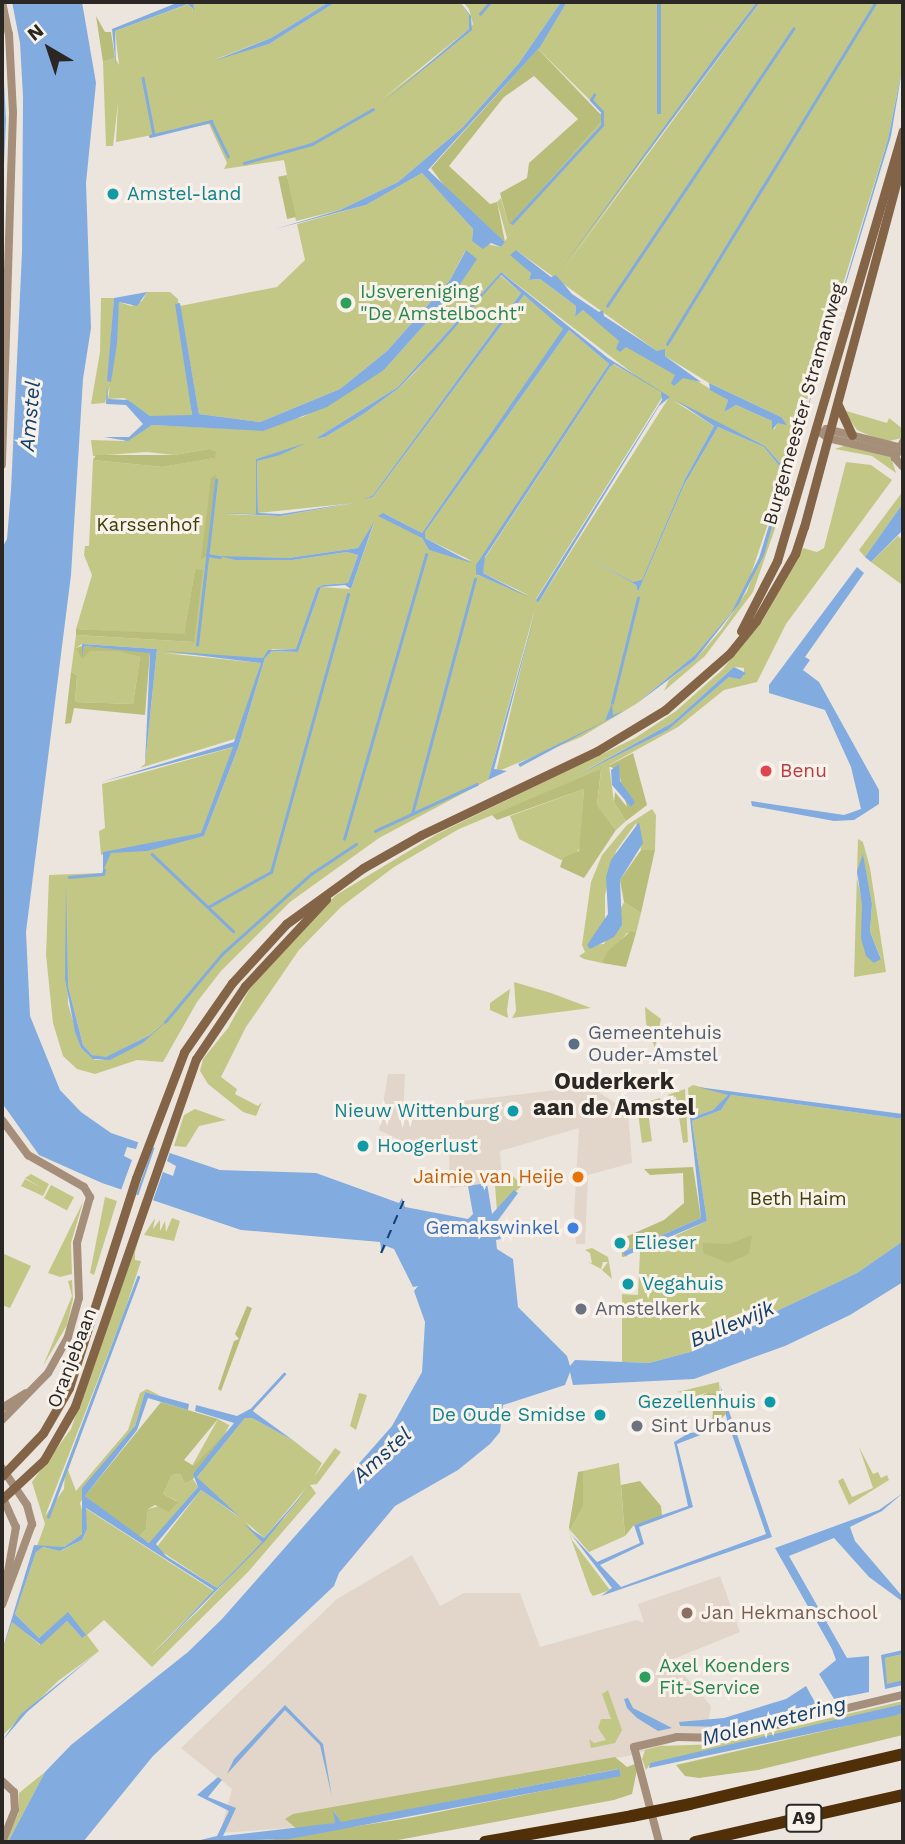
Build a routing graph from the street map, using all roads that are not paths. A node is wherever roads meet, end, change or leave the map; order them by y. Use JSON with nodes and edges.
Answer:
{"nodes":[{"id":1,"x":2,"y":2,"type":"edge"},
{"id":2,"x":903,"y":131,"type":"edge"},
{"id":3,"x":903,"y":157,"type":"edge"},
{"id":4,"x":839,"y":399,"type":"junction"},
{"id":5,"x":816,"y":429,"type":"junction"},
{"id":6,"x":829,"y":434,"type":"junction"},
{"id":7,"x":852,"y":435,"type":"junction"},
{"id":8,"x":899,"y":448,"type":"edge"},
{"id":9,"x":2,"y":465,"type":"edge"},
{"id":10,"x":903,"y":467,"type":"edge"},
{"id":11,"x":709,"y":672,"type":"junction"},
{"id":12,"x":341,"y":884,"type":"junction"},
{"id":13,"x":2,"y":1120,"type":"edge"},
{"id":14,"x":127,"y":1204,"type":"joint"},
{"id":15,"x":141,"y":1209,"type":"joint"},
{"id":16,"x":32,"y":1390,"type":"junction"},
{"id":17,"x":2,"y":1408,"type":"edge"},
{"id":18,"x":2,"y":1420,"type":"edge"},
{"id":19,"x":3,"y":1473,"type":"edge"},
{"id":20,"x":16,"y":1489,"type":"junction"},
{"id":21,"x":2,"y":1498,"type":"edge"},
{"id":22,"x":3,"y":1600,"type":"edge"},
{"id":23,"x":903,"y":1695,"type":"edge"},
{"id":24,"x":903,"y":1754,"type":"edge"},
{"id":25,"x":2,"y":1781,"type":"edge"},
{"id":26,"x":903,"y":1795,"type":"edge"},
{"id":27,"x":699,"y":1841,"type":"edge"},
{"id":28,"x":2,"y":1842,"type":"edge"},
{"id":29,"x":485,"y":1842,"type":"edge"},
{"id":30,"x":659,"y":1842,"type":"edge"}],
"edges":[{"from":1,"to":9,"type":"street"},
{"from":2,"to":5,"type":"main road","name":"Burgemeester Stramanweg"},
{"from":3,"to":4,"type":"main road","name":"Burgemeester Stramanweg"},
{"from":4,"to":6,"type":"main road","name":"Burgemeester Stramanweg"},
{"from":4,"to":7,"type":"main road"},
{"from":5,"to":6,"type":"street"},
{"from":5,"to":11,"type":"main road","name":"Burgemeester Stramanweg"},
{"from":6,"to":7,"type":"street"},
{"from":6,"to":8,"type":"street"},
{"from":6,"to":11,"type":"main road","name":"Burgemeester Stramanweg"},
{"from":7,"to":8,"type":"street"},
{"from":8,"to":10,"type":"street"},
{"from":11,"to":12,"type":"main road","name":"Burgemeester Stramanweg"},
{"from":12,"to":14,"type":"main road","name":"Burgemeester Stramanweg"},
{"from":12,"to":15,"type":"main road","name":"Burgemeester Stramanweg"},
{"from":13,"to":16,"type":"street"},
{"from":14,"to":19,"type":"main road","name":"Oranjebaan"},
{"from":15,"to":20,"type":"main road","name":"Oranjebaan"},
{"from":16,"to":17,"type":"street"},
{"from":16,"to":18,"type":"street"},
{"from":19,"to":20,"type":"street"},
{"from":20,"to":21,"type":"main road","name":"Oranjebaan"},
{"from":20,"to":22,"type":"street"},
{"from":21,"to":22,"type":"street"},
{"from":23,"to":30,"type":"street"},
{"from":24,"to":29,"type":"highway","number":"A9","bridge":true},
{"from":25,"to":28,"type":"street"},
{"from":26,"to":27,"type":"highway","number":"A9"}]}
